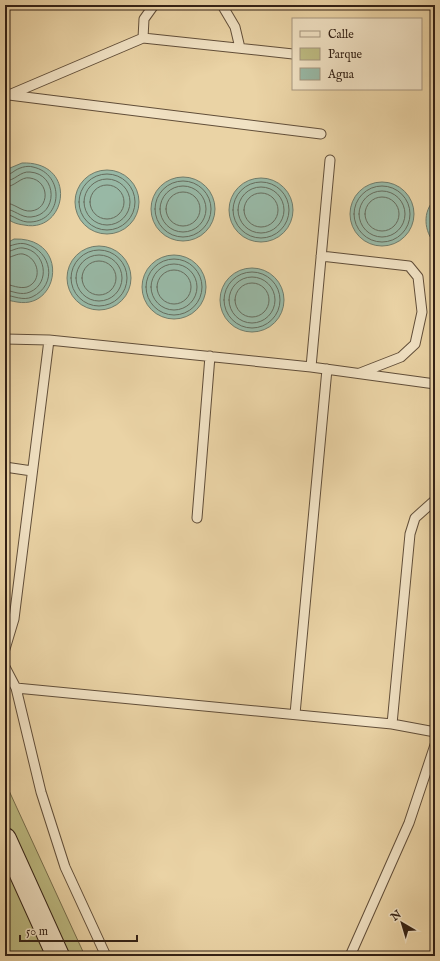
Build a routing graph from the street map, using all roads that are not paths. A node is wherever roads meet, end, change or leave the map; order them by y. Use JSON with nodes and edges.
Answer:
{"nodes":[{"id":1,"x":154,"y":5,"type":"edge"},
{"id":2,"x":222,"y":5,"type":"edge"},
{"id":3,"x":143,"y":38,"type":"junction"},
{"id":4,"x":240,"y":48,"type":"junction"},
{"id":5,"x":292,"y":54,"type":"edge"},
{"id":6,"x":7,"y":96,"type":"edge"},
{"id":7,"x":321,"y":134,"type":"dead end"},
{"id":8,"x":330,"y":160,"type":"dead end"},
{"id":9,"x":321,"y":256,"type":"junction"},
{"id":10,"x":5,"y":339,"type":"edge"},
{"id":11,"x":49,"y":340,"type":"junction"},
{"id":12,"x":210,"y":356,"type":"junction"},
{"id":13,"x":311,"y":367,"type":"junction"},
{"id":14,"x":327,"y":369,"type":"junction"},
{"id":15,"x":358,"y":374,"type":"junction"},
{"id":16,"x":435,"y":384,"type":"edge"},
{"id":17,"x":5,"y":467,"type":"edge"},
{"id":18,"x":32,"y":471,"type":"junction"},
{"id":19,"x":435,"y":500,"type":"edge"},
{"id":20,"x":197,"y":518,"type":"dead end"},
{"id":21,"x":5,"y":649,"type":"edge"},
{"id":22,"x":5,"y":667,"type":"edge"},
{"id":23,"x":16,"y":688,"type":"junction"},
{"id":24,"x":295,"y":714,"type":"junction"},
{"id":25,"x":392,"y":724,"type":"junction"},
{"id":26,"x":435,"y":732,"type":"edge"},
{"id":27,"x":435,"y":745,"type":"edge"},
{"id":28,"x":5,"y":839,"type":"edge"},
{"id":29,"x":58,"y":956,"type":"edge"},
{"id":30,"x":106,"y":956,"type":"edge"},
{"id":31,"x":350,"y":956,"type":"edge"}],
"edges":[{"from":1,"to":3,"type":"lane"},
{"from":2,"to":4,"type":"lane"},
{"from":3,"to":4,"type":"lane"},
{"from":3,"to":6,"type":"lane"},
{"from":4,"to":5,"type":"lane"},
{"from":6,"to":7,"type":"lane"},
{"from":8,"to":9,"type":"lane"},
{"from":9,"to":13,"type":"lane"},
{"from":9,"to":15,"type":"lane"},
{"from":10,"to":11,"type":"lane"},
{"from":11,"to":12,"type":"lane"},
{"from":11,"to":18,"type":"lane"},
{"from":12,"to":13,"type":"lane"},
{"from":12,"to":20,"type":"lane"},
{"from":13,"to":14,"type":"lane"},
{"from":14,"to":15,"type":"lane"},
{"from":14,"to":24,"type":"lane"},
{"from":15,"to":16,"type":"lane"},
{"from":17,"to":18,"type":"lane"},
{"from":18,"to":21,"type":"lane"},
{"from":19,"to":25,"type":"lane"},
{"from":22,"to":23,"type":"lane"},
{"from":23,"to":24,"type":"lane"},
{"from":23,"to":30,"type":"lane"},
{"from":24,"to":25,"type":"lane"},
{"from":25,"to":26,"type":"lane"},
{"from":27,"to":31,"type":"lane"},
{"from":28,"to":29,"type":"street"}]}
